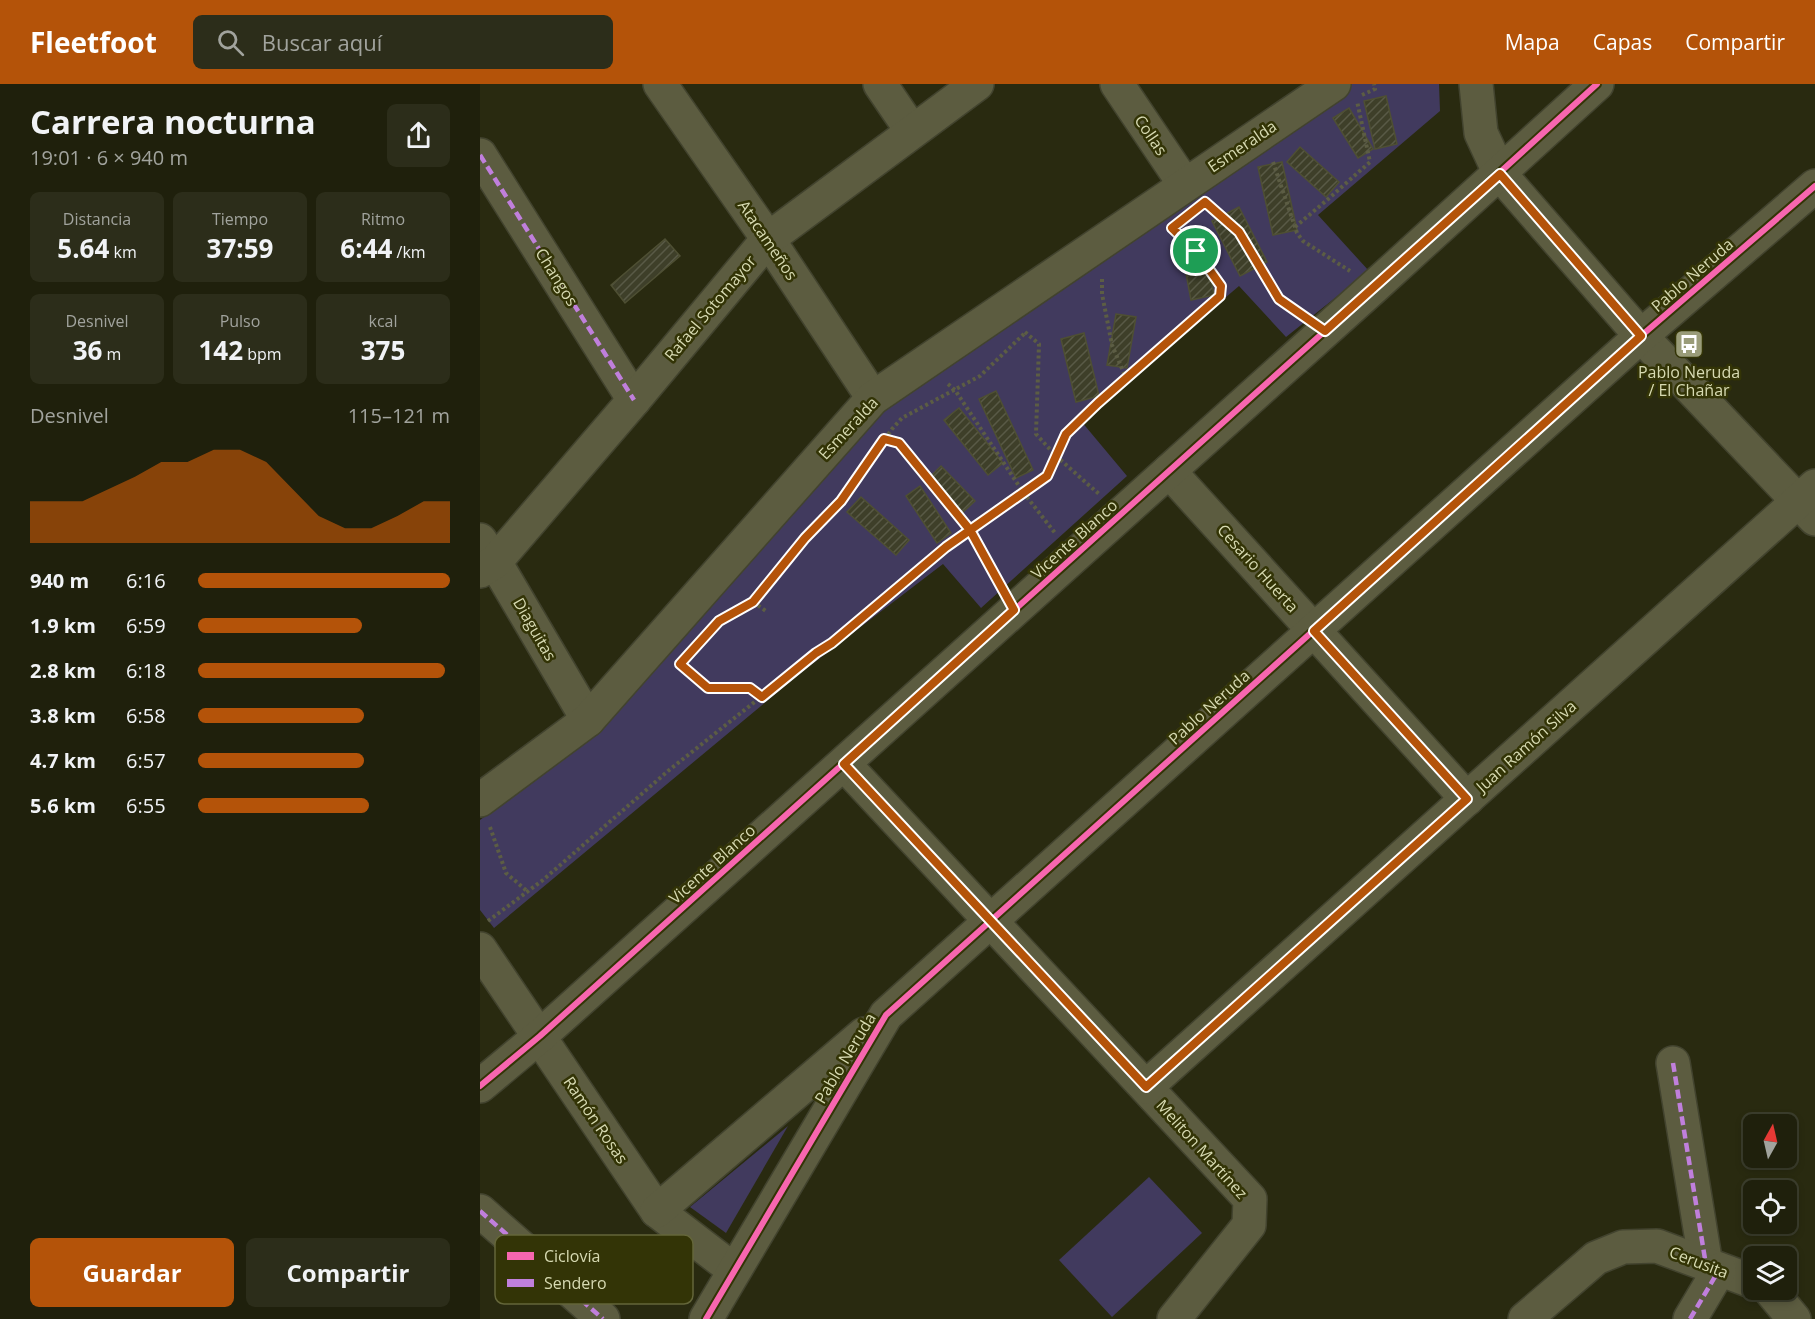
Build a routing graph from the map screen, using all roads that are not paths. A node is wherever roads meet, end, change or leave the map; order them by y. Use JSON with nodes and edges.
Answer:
{"nodes":[{"id":1,"x":660,"y":84,"type":"edge"},
{"id":2,"x":880,"y":84,"type":"edge"},
{"id":3,"x":977,"y":84,"type":"edge"},
{"id":4,"x":1117,"y":84,"type":"edge"},
{"id":5,"x":1476,"y":84,"type":"edge"},
{"id":6,"x":1597,"y":84,"type":"edge"},
{"id":7,"x":1346,"y":94,"type":"edge"},
{"id":8,"x":912,"y":131,"type":"junction"},
{"id":9,"x":480,"y":154,"type":"edge"},
{"id":10,"x":1500,"y":174,"type":"junction"},
{"id":11,"x":1815,"y":186,"type":"edge"},
{"id":12,"x":1200,"y":191,"type":"junction"},
{"id":13,"x":768,"y":239,"type":"junction"},
{"id":14,"x":1641,"y":336,"type":"junction"},
{"id":15,"x":873,"y":398,"type":"junction"},
{"id":16,"x":634,"y":400,"type":"junction"},
{"id":17,"x":1169,"y":471,"type":"junction"},
{"id":18,"x":1810,"y":502,"type":"edge"},
{"id":19,"x":485,"y":558,"type":"edge"},
{"id":20,"x":1314,"y":631,"type":"junction"},
{"id":21,"x":588,"y":720,"type":"junction"},
{"id":22,"x":844,"y":764,"type":"junction"},
{"id":23,"x":1467,"y":799,"type":"junction"},
{"id":24,"x":484,"y":810,"type":"edge"},
{"id":25,"x":991,"y":921,"type":"junction"},
{"id":26,"x":480,"y":949,"type":"edge"},
{"id":27,"x":886,"y":1015,"type":"junction"},
{"id":28,"x":540,"y":1036,"type":"junction"},
{"id":29,"x":1673,"y":1063,"type":"dead end"},
{"id":30,"x":480,"y":1086,"type":"edge"},
{"id":31,"x":1146,"y":1087,"type":"junction"},
{"id":32,"x":480,"y":1210,"type":"edge"},
{"id":33,"x":657,"y":1211,"type":"junction"},
{"id":34,"x":508,"y":1235,"type":"edge"},
{"id":35,"x":688,"y":1235,"type":"edge"},
{"id":36,"x":693,"y":1239,"type":"edge"},
{"id":37,"x":1713,"y":1268,"type":"junction"},
{"id":38,"x":734,"y":1270,"type":"junction"},
{"id":39,"x":1743,"y":1278,"type":"edge"},
{"id":40,"x":1778,"y":1300,"type":"edge"},
{"id":41,"x":586,"y":1304,"type":"edge"},
{"id":42,"x":603,"y":1319,"type":"edge"},
{"id":43,"x":706,"y":1319,"type":"edge"},
{"id":44,"x":1174,"y":1319,"type":"edge"},
{"id":45,"x":1525,"y":1319,"type":"edge"},
{"id":46,"x":1690,"y":1319,"type":"edge"},
{"id":47,"x":1794,"y":1319,"type":"edge"}],
"edges":[{"from":1,"to":13,"type":"street","name":"Atacameños"},
{"from":2,"to":8,"type":"street"},
{"from":3,"to":8,"type":"street","name":"Rafael Sotomayor"},
{"from":4,"to":12,"type":"street","name":"Collas"},
{"from":5,"to":10,"type":"street"},
{"from":6,"to":10,"type":"street","name":"Vicente Blanco"},
{"from":7,"to":12,"type":"street","name":"Esmeralda"},
{"from":8,"to":13,"type":"street","name":"Rafael Sotomayor"},
{"from":9,"to":16,"type":"street","name":"Changos"},
{"from":10,"to":14,"type":"street"},
{"from":10,"to":17,"type":"street","name":"Vicente Blanco"},
{"from":11,"to":14,"type":"street","name":"Pablo Neruda"},
{"from":12,"to":15,"type":"street","name":"Esmeralda"},
{"from":13,"to":15,"type":"street","name":"Atacameños"},
{"from":13,"to":16,"type":"street","name":"Rafael Sotomayor"},
{"from":14,"to":18,"type":"street"},
{"from":14,"to":20,"type":"street","name":"Pablo Neruda"},
{"from":15,"to":21,"type":"street","name":"Esmeralda"},
{"from":16,"to":19,"type":"street","name":"Rafael Sotomayor"},
{"from":17,"to":20,"type":"street","name":"Cesario Huerta"},
{"from":17,"to":22,"type":"street","name":"Vicente Blanco"},
{"from":18,"to":23,"type":"street","name":"Juan Ramón Silva"},
{"from":19,"to":21,"type":"street","name":"Diaguitas"},
{"from":20,"to":23,"type":"street","name":"Cesario Huerta"},
{"from":20,"to":25,"type":"street","name":"Pablo Neruda"},
{"from":21,"to":24,"type":"street","name":"Esmeralda"},
{"from":22,"to":25,"type":"street","name":"Meliton Martínez"},
{"from":22,"to":28,"type":"street","name":"Vicente Blanco"},
{"from":23,"to":31,"type":"street","name":"Juan Ramón Silva"},
{"from":25,"to":27,"type":"street","name":"Pablo Neruda"},
{"from":25,"to":31,"type":"street","name":"Meliton Martínez"},
{"from":26,"to":28,"type":"street","name":"Ramón Rosas"},
{"from":27,"to":33,"type":"street","name":"Pablo Neruda"},
{"from":27,"to":38,"type":"street","name":"Pablo Neruda"},
{"from":28,"to":30,"type":"street"},
{"from":28,"to":33,"type":"street","name":"Ramón Rosas"},
{"from":29,"to":37,"type":"street"},
{"from":31,"to":44,"type":"street","name":"Meliton Martínez"},
{"from":32,"to":34,"type":"street"},
{"from":33,"to":35,"type":"street","name":"Ramón Rosas"},
{"from":36,"to":38,"type":"street","name":"Ramón Rosas"},
{"from":37,"to":39,"type":"street","name":"Cerusita"},
{"from":37,"to":45,"type":"street","name":"Cerusita"},
{"from":37,"to":46,"type":"street"},
{"from":38,"to":43,"type":"street","name":"Pablo Neruda"},
{"from":40,"to":47,"type":"street"},
{"from":41,"to":42,"type":"street"}]}
